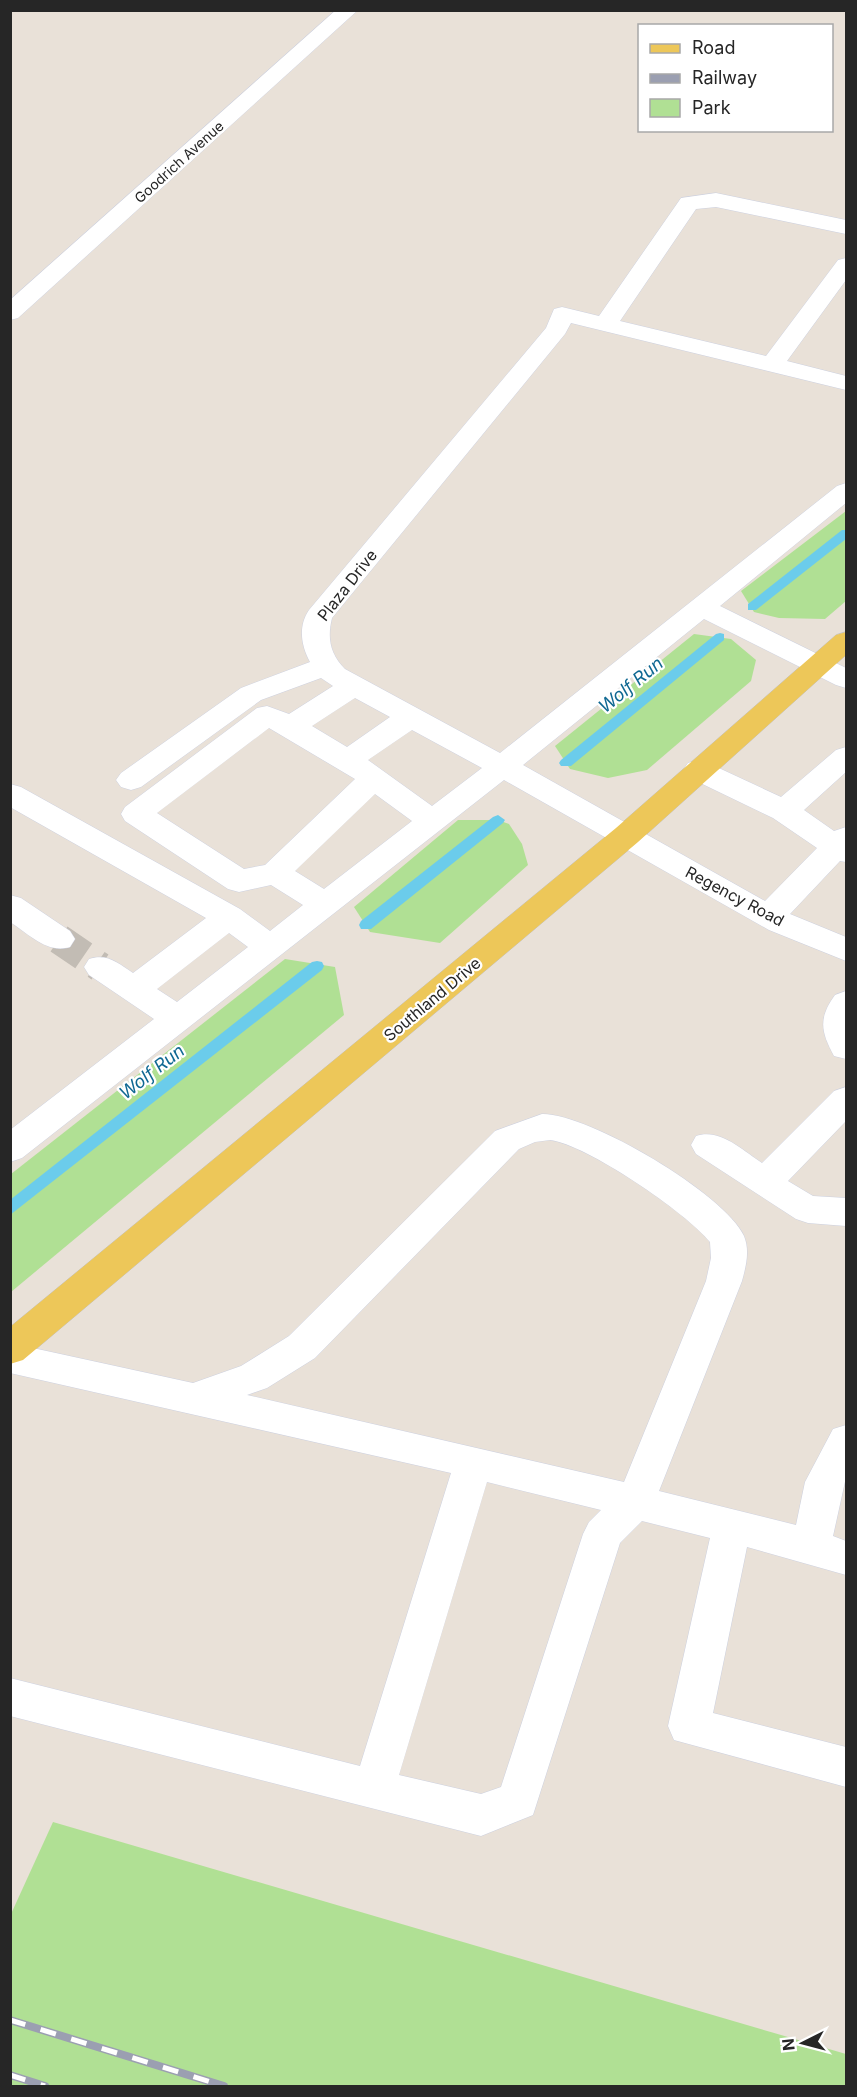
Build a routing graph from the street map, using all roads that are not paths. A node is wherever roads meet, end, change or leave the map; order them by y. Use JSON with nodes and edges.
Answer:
{"nodes":[{"id":1,"x":348,"y":10,"type":"edge"},
{"id":2,"x":846,"y":227,"type":"edge"},
{"id":3,"x":846,"y":265,"type":"edge"},
{"id":4,"x":10,"y":313,"type":"edge"},
{"id":5,"x":605,"y":325,"type":"junction"},
{"id":6,"x":772,"y":365,"type":"junction"},
{"id":7,"x":846,"y":383,"type":"edge"},
{"id":8,"x":846,"y":491,"type":"edge"},
{"id":9,"x":701,"y":607,"type":"junction"},
{"id":10,"x":846,"y":641,"type":"edge"},
{"id":11,"x":326,"y":666,"type":"junction"},
{"id":12,"x":818,"y":666,"type":"junction"},
{"id":13,"x":846,"y":679,"type":"edge"},
{"id":14,"x":354,"y":685,"type":"junction"},
{"id":15,"x":411,"y":717,"type":"junction"},
{"id":16,"x":291,"y":726,"type":"junction"},
{"id":17,"x":846,"y":757,"type":"edge"},
{"id":18,"x":347,"y":761,"type":"junction"},
{"id":19,"x":502,"y":767,"type":"junction"},
{"id":20,"x":698,"y":770,"type":"junction"},
{"id":21,"x":374,"y":778,"type":"junction"},
{"id":22,"x":131,"y":780,"type":"dead end"},
{"id":23,"x":10,"y":794,"type":"edge"},
{"id":24,"x":784,"y":812,"type":"junction"},
{"id":25,"x":430,"y":820,"type":"junction"},
{"id":26,"x":627,"y":835,"type":"junction"},
{"id":27,"x":843,"y":845,"type":"edge"},
{"id":28,"x":275,"y":873,"type":"junction"},
{"id":29,"x":326,"y":904,"type":"junction"},
{"id":30,"x":10,"y":906,"type":"edge"},
{"id":31,"x":769,"y":916,"type":"junction"},
{"id":32,"x":228,"y":917,"type":"junction"},
{"id":33,"x":59,"y":939,"type":"tunnel mouth"},
{"id":34,"x":270,"y":947,"type":"junction"},
{"id":35,"x":846,"y":950,"type":"edge"},
{"id":36,"x":100,"y":967,"type":"tunnel mouth"},
{"id":37,"x":134,"y":990,"type":"junction"},
{"id":38,"x":846,"y":1003,"type":"edge"},
{"id":39,"x":178,"y":1019,"type":"junction"},
{"id":40,"x":846,"y":1047,"type":"edge"},
{"id":41,"x":846,"y":1100,"type":"edge"},
{"id":42,"x":708,"y":1144,"type":"dead end"},
{"id":43,"x":10,"y":1149,"type":"edge"},
{"id":44,"x":765,"y":1182,"type":"junction"},
{"id":45,"x":846,"y":1212,"type":"edge"},
{"id":46,"x":10,"y":1349,"type":"edge"},
{"id":47,"x":10,"y":1358,"type":"edge"},
{"id":48,"x":191,"y":1400,"type":"junction"},
{"id":49,"x":846,"y":1441,"type":"edge"},
{"id":50,"x":472,"y":1462,"type":"junction"},
{"id":51,"x":635,"y":1502,"type":"junction"},
{"id":52,"x":732,"y":1527,"type":"junction"},
{"id":53,"x":829,"y":1552,"type":"edge"},
{"id":54,"x":10,"y":1697,"type":"edge"},
{"id":55,"x":846,"y":1767,"type":"edge"},
{"id":56,"x":374,"y":1790,"type":"junction"}],
"edges":[{"from":1,"to":4,"type":"street","name":"Goodrich Avenue"},
{"from":2,"to":5,"type":"street"},
{"from":3,"to":6,"type":"street"},
{"from":5,"to":6,"type":"street"},
{"from":5,"to":11,"type":"street","name":"Plaza Drive"},
{"from":6,"to":7,"type":"street"},
{"from":8,"to":9,"type":"street"},
{"from":9,"to":12,"type":"street"},
{"from":9,"to":19,"type":"street"},
{"from":10,"to":12,"type":"main road","name":"Southland Drive"},
{"from":11,"to":14,"type":"street"},
{"from":11,"to":22,"type":"street"},
{"from":12,"to":13,"type":"street"},
{"from":12,"to":20,"type":"main road","name":"Southland Drive"},
{"from":14,"to":15,"type":"street"},
{"from":14,"to":16,"type":"street"},
{"from":15,"to":18,"type":"street"},
{"from":15,"to":19,"type":"street"},
{"from":16,"to":18,"type":"street"},
{"from":16,"to":28,"type":"street"},
{"from":17,"to":24,"type":"street"},
{"from":18,"to":21,"type":"street"},
{"from":19,"to":25,"type":"street"},
{"from":19,"to":26,"type":"street"},
{"from":20,"to":24,"type":"street"},
{"from":20,"to":26,"type":"main road","name":"Southland Drive"},
{"from":21,"to":25,"type":"street"},
{"from":21,"to":28,"type":"street"},
{"from":23,"to":32,"type":"street"},
{"from":24,"to":27,"type":"street"},
{"from":25,"to":29,"type":"street"},
{"from":26,"to":31,"type":"street","name":"Regency Road"},
{"from":26,"to":46,"type":"main road","name":"Southland Drive"},
{"from":27,"to":31,"type":"street"},
{"from":28,"to":29,"type":"street"},
{"from":29,"to":34,"type":"street"},
{"from":30,"to":33,"type":"street"},
{"from":31,"to":35,"type":"street","name":"Regency Road"},
{"from":32,"to":34,"type":"street"},
{"from":32,"to":37,"type":"street"},
{"from":34,"to":39,"type":"street"},
{"from":36,"to":37,"type":"street"},
{"from":37,"to":39,"type":"street"},
{"from":38,"to":40,"type":"street"},
{"from":39,"to":43,"type":"street"},
{"from":41,"to":44,"type":"street"},
{"from":42,"to":44,"type":"street"},
{"from":44,"to":45,"type":"street"},
{"from":47,"to":48,"type":"street"},
{"from":48,"to":50,"type":"street"},
{"from":48,"to":51,"type":"street"},
{"from":49,"to":53,"type":"street"},
{"from":50,"to":51,"type":"street"},
{"from":50,"to":56,"type":"street"},
{"from":51,"to":52,"type":"street"},
{"from":51,"to":56,"type":"street"},
{"from":52,"to":53,"type":"street"},
{"from":52,"to":55,"type":"street"},
{"from":54,"to":56,"type":"street"}]}
